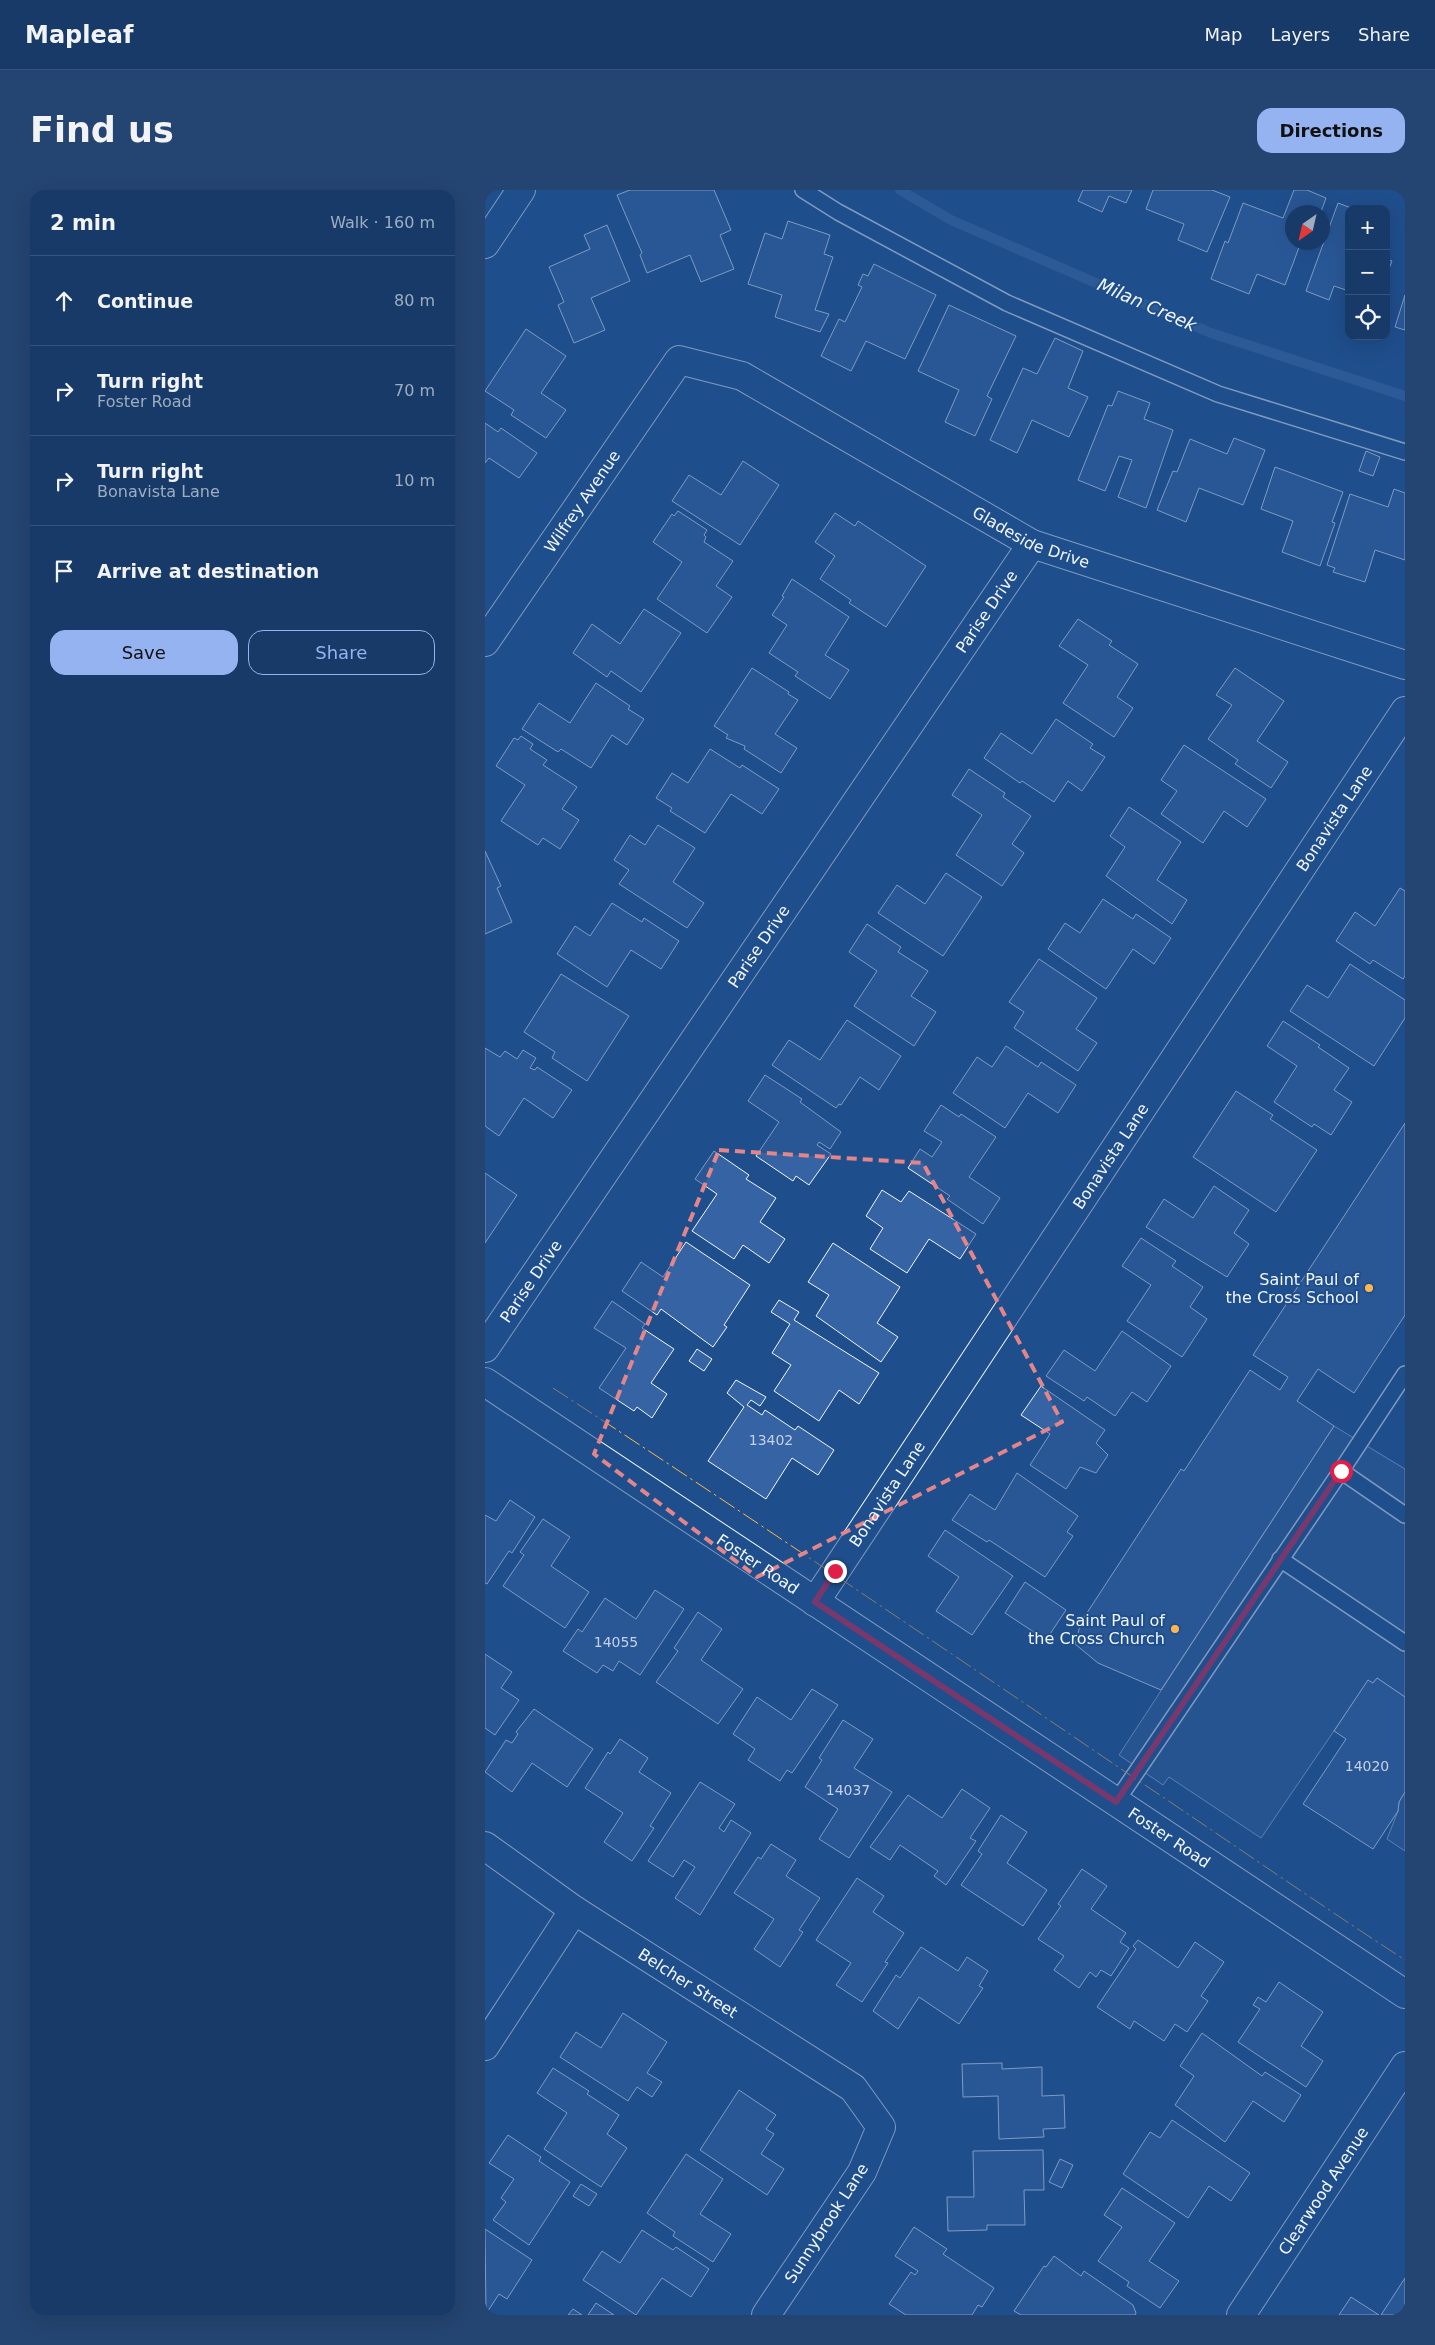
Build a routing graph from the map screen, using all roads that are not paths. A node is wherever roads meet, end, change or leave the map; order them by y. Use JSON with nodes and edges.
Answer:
{"nodes":[{"id":1,"x":521,"y":190,"type":"edge"},
{"id":2,"x":803,"y":190,"type":"edge"},
{"id":3,"x":485,"y":244,"type":"edge"},
{"id":4,"x":679,"y":360,"type":"joint"},
{"id":5,"x":1405,"y":452,"type":"edge"},
{"id":6,"x":1032,"y":544,"type":"junction"},
{"id":7,"x":485,"y":642,"type":"edge"},
{"id":8,"x":1405,"y":665,"type":"edge"},
{"id":9,"x":1405,"y":711,"type":"edge"},
{"id":10,"x":485,"y":1348,"type":"edge"},
{"id":11,"x":1405,"y":1374,"type":"edge"},
{"id":12,"x":485,"y":1382,"type":"edge"},
{"id":13,"x":1341,"y":1471,"type":"junction"},
{"id":14,"x":1405,"y":1515,"type":"edge"},
{"id":15,"x":1280,"y":1558,"type":"junction"},
{"id":16,"x":815,"y":1602,"type":"junction"},
{"id":17,"x":1405,"y":1643,"type":"edge"},
{"id":18,"x":1116,"y":1802,"type":"junction"},
{"id":19,"x":485,"y":1846,"type":"edge"},
{"id":20,"x":574,"y":1910,"type":"junction"},
{"id":21,"x":1405,"y":1994,"type":"edge"},
{"id":22,"x":485,"y":2046,"type":"edge"},
{"id":23,"x":1405,"y":2066,"type":"edge"},
{"id":24,"x":881,"y":2127,"type":"joint"},
{"id":25,"x":766,"y":2315,"type":"edge"},
{"id":26,"x":1241,"y":2315,"type":"edge"}],
"edges":[{"from":1,"to":3,"type":"street"},
{"from":2,"to":5,"type":"lane"},
{"from":4,"to":6,"type":"street","name":"Gladeside Drive"},
{"from":4,"to":7,"type":"street","name":"Wilfrey Avenue"},
{"from":6,"to":8,"type":"street","name":"Gladeside Drive"},
{"from":6,"to":10,"type":"street","name":"Parise Drive"},
{"from":9,"to":16,"type":"street","name":"Bonavista Lane"},
{"from":11,"to":13,"type":"lane"},
{"from":12,"to":16,"type":"street","name":"Foster Road"},
{"from":13,"to":14,"type":"lane"},
{"from":13,"to":15,"type":"lane"},
{"from":15,"to":17,"type":"lane"},
{"from":15,"to":18,"type":"lane"},
{"from":16,"to":18,"type":"street","name":"Foster Road"},
{"from":18,"to":21,"type":"street","name":"Foster Road"},
{"from":19,"to":20,"type":"street","name":"Belcher Street"},
{"from":20,"to":22,"type":"street"},
{"from":20,"to":24,"type":"street","name":"Belcher Street"},
{"from":23,"to":26,"type":"street","name":"Clearwood Avenue"},
{"from":24,"to":25,"type":"street","name":"Sunnybrook Lane"}]}
